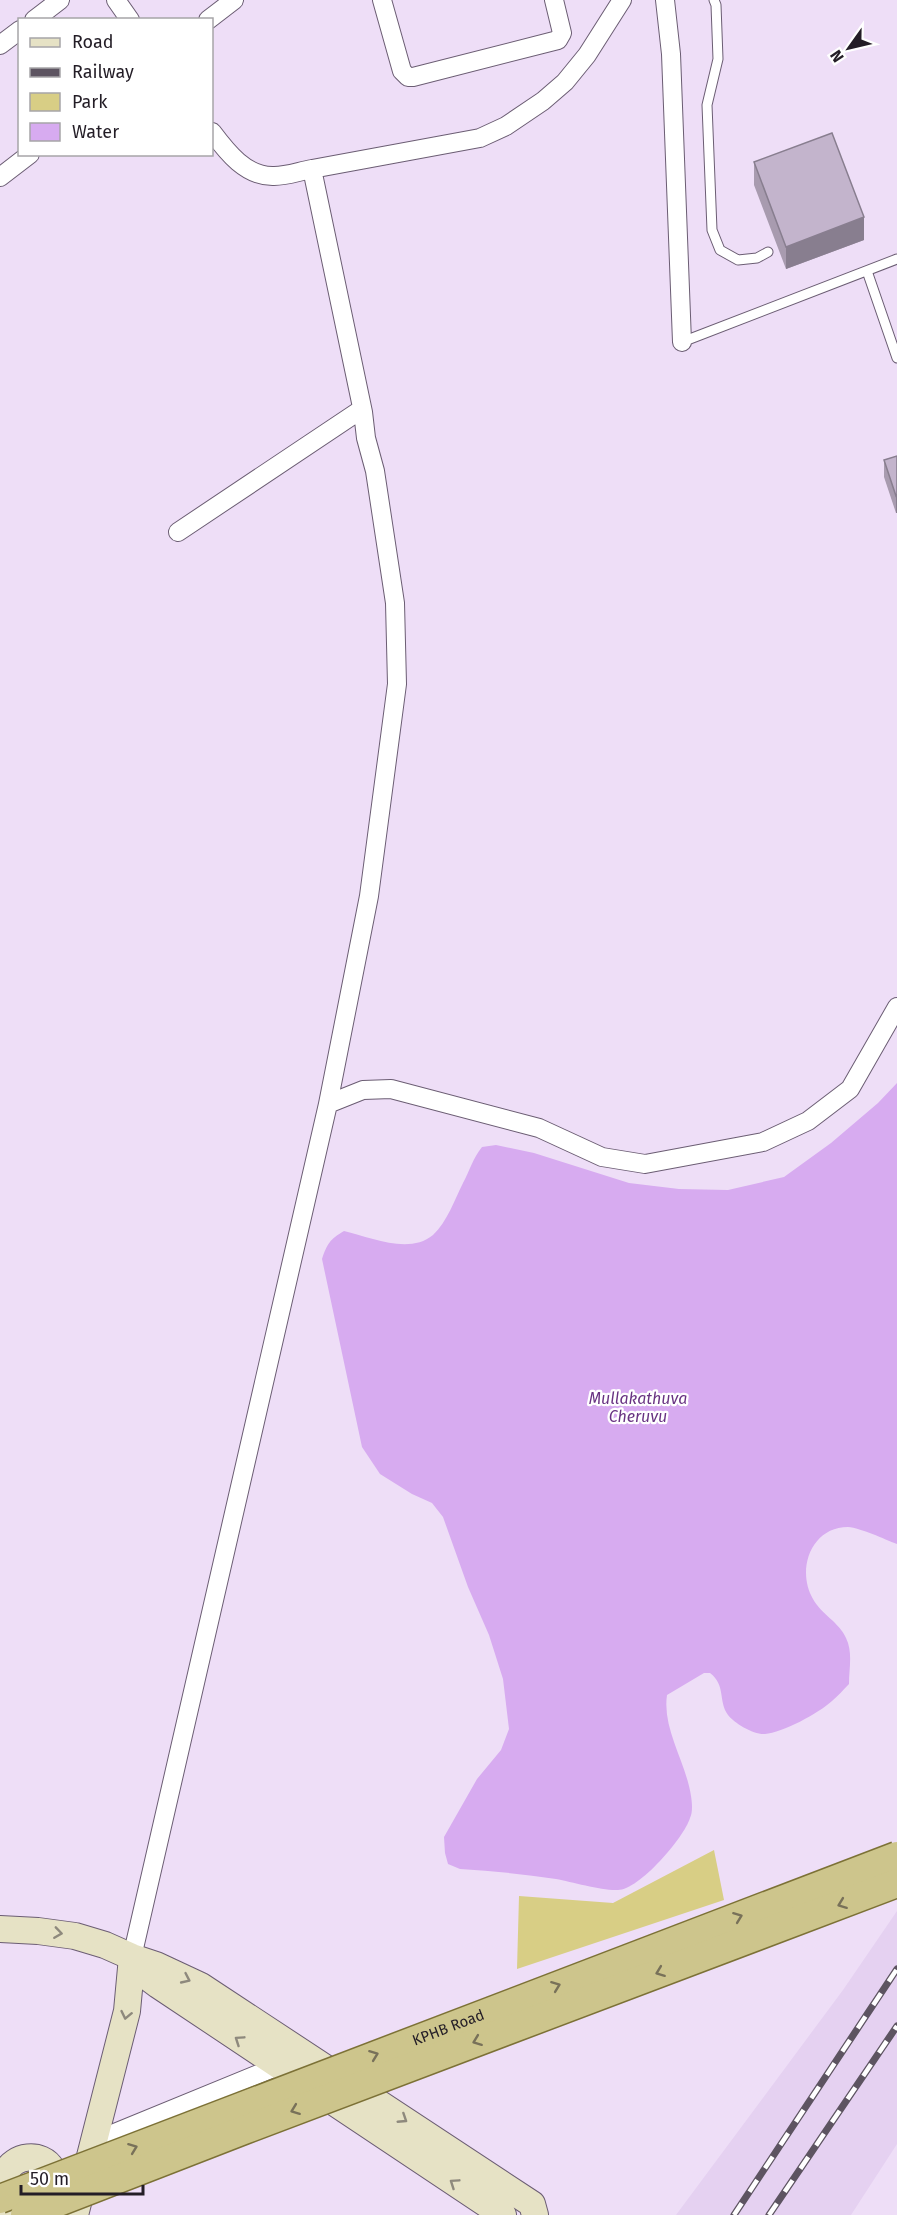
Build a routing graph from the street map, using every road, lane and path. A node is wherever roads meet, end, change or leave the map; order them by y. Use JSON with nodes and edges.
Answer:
{"nodes":[{"id":1,"x":60,"y":0,"type":"edge"},
{"id":2,"x":116,"y":0,"type":"edge"},
{"id":3,"x":234,"y":0,"type":"edge"},
{"id":4,"x":382,"y":0,"type":"edge"},
{"id":5,"x":554,"y":0,"type":"edge"},
{"id":6,"x":622,"y":0,"type":"edge"},
{"id":7,"x":665,"y":0,"type":"edge"},
{"id":8,"x":714,"y":0,"type":"edge"},
{"id":9,"x":37,"y":18,"type":"edge"},
{"id":10,"x":129,"y":18,"type":"edge"},
{"id":11,"x":211,"y":18,"type":"edge"},
{"id":12,"x":18,"y":32,"type":"edge"},
{"id":13,"x":0,"y":45,"type":"edge"},
{"id":14,"x":213,"y":133,"type":"edge"},
{"id":15,"x":27,"y":156,"type":"edge"},
{"id":16,"x":312,"y":169,"type":"junction"},
{"id":17,"x":0,"y":177,"type":"edge"},
{"id":18,"x":768,"y":252,"type":"dead end"},
{"id":19,"x":897,"y":259,"type":"edge"},
{"id":20,"x":867,"y":271,"type":"junction"},
{"id":21,"x":682,"y":342,"type":"joint"},
{"id":22,"x":897,"y":358,"type":"edge"},
{"id":23,"x":362,"y":409,"type":"junction"},
{"id":24,"x":178,"y":532,"type":"dead end"},
{"id":25,"x":897,"y":1007,"type":"edge"},
{"id":26,"x":328,"y":1104,"type":"junction"},
{"id":27,"x":897,"y":1856,"type":"edge"},
{"id":28,"x":897,"y":1883,"type":"edge"},
{"id":29,"x":0,"y":1929,"type":"edge"},
{"id":30,"x":132,"y":1957,"type":"junction"},
{"id":31,"x":305,"y":2054,"type":"junction"},
{"id":32,"x":279,"y":2066,"type":"junction"},
{"id":33,"x":95,"y":2141,"type":"junction"},
{"id":34,"x":0,"y":2199,"type":"edge"},
{"id":35,"x":8,"y":2215,"type":"edge"},
{"id":36,"x":25,"y":2215,"type":"edge"},
{"id":37,"x":57,"y":2215,"type":"edge"},
{"id":38,"x":75,"y":2215,"type":"edge"},
{"id":39,"x":503,"y":2215,"type":"edge"},
{"id":40,"x":535,"y":2215,"type":"edge"}],
"edges":[{"from":1,"to":9,"type":"street"},
{"from":2,"to":10,"type":"street"},
{"from":3,"to":11,"type":"street"},
{"from":4,"to":5,"type":"street"},
{"from":6,"to":16,"type":"street"},
{"from":7,"to":21,"type":"street"},
{"from":8,"to":18,"type":"lane"},
{"from":12,"to":13,"type":"street"},
{"from":14,"to":16,"type":"street"},
{"from":15,"to":17,"type":"street"},
{"from":16,"to":23,"type":"street"},
{"from":19,"to":20,"type":"lane"},
{"from":20,"to":21,"type":"lane"},
{"from":20,"to":22,"type":"lane"},
{"from":23,"to":24,"type":"street"},
{"from":23,"to":26,"type":"street"},
{"from":25,"to":26,"type":"street"},
{"from":26,"to":30,"type":"street"},
{"from":34,"to":27,"type":"main road","name":"KPHB Road","one_way":true,"bridge":true},
{"from":28,"to":36,"type":"main road","name":"KPHB Road","one_way":true,"bridge":true},
{"from":29,"to":30,"type":"street","one_way":true},
{"from":30,"to":31,"type":"street","one_way":true},
{"from":32,"to":30,"type":"street","one_way":true},
{"from":30,"to":33,"type":"street","one_way":true},
{"from":31,"to":32,"type":"street"},
{"from":31,"to":40,"type":"street","one_way":true},
{"from":32,"to":33,"type":"street"},
{"from":39,"to":32,"type":"street","one_way":true},
{"from":33,"to":38,"type":"street"},
{"from":35,"to":37,"type":"street"}]}
